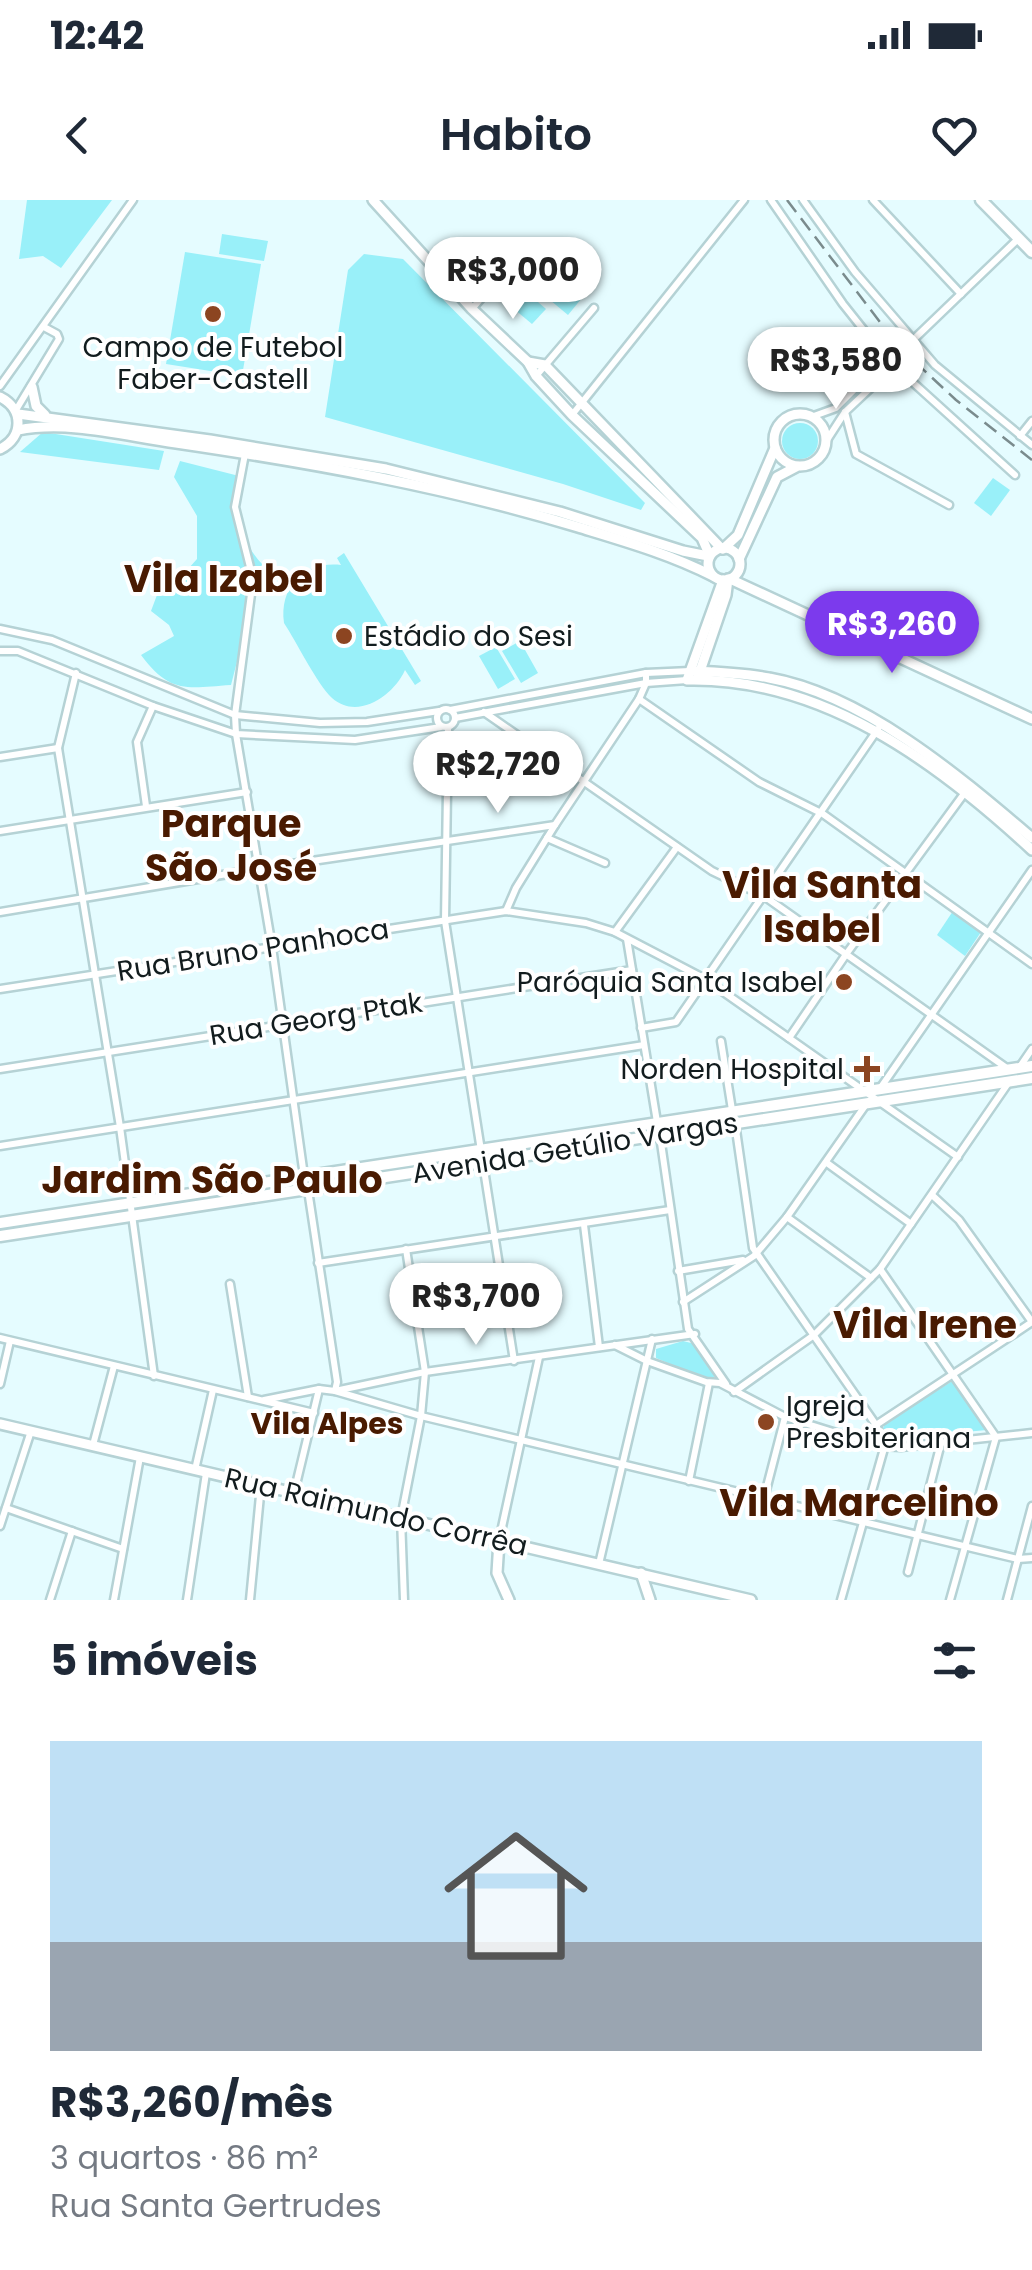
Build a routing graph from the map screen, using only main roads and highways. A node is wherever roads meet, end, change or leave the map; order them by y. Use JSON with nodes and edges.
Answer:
{"nodes":[{"id":1,"x":981,"y":200,"type":"edge"},
{"id":2,"x":1032,"y":252,"type":"edge"},
{"id":3,"x":1032,"y":1066,"type":"edge"},
{"id":4,"x":1013,"y":1073,"type":"junction"},
{"id":5,"x":1032,"y":1078,"type":"edge"},
{"id":6,"x":306,"y":1183,"type":"junction"},
{"id":7,"x":0,"y":1223,"type":"edge"},
{"id":8,"x":0,"y":1236,"type":"edge"}],
"edges":[{"from":1,"to":2,"type":"main road"},
{"from":3,"to":4,"type":"main road","name":"Avenida Getúlio Vargas"},
{"from":4,"to":5,"type":"main road","name":"Avenida Getúlio Vargas"},
{"from":4,"to":6,"type":"main road","name":"Avenida Getúlio Vargas"},
{"from":6,"to":7,"type":"main road","name":"Avenida Getúlio Vargas"},
{"from":6,"to":8,"type":"main road","name":"Avenida Getúlio Vargas"}]}
